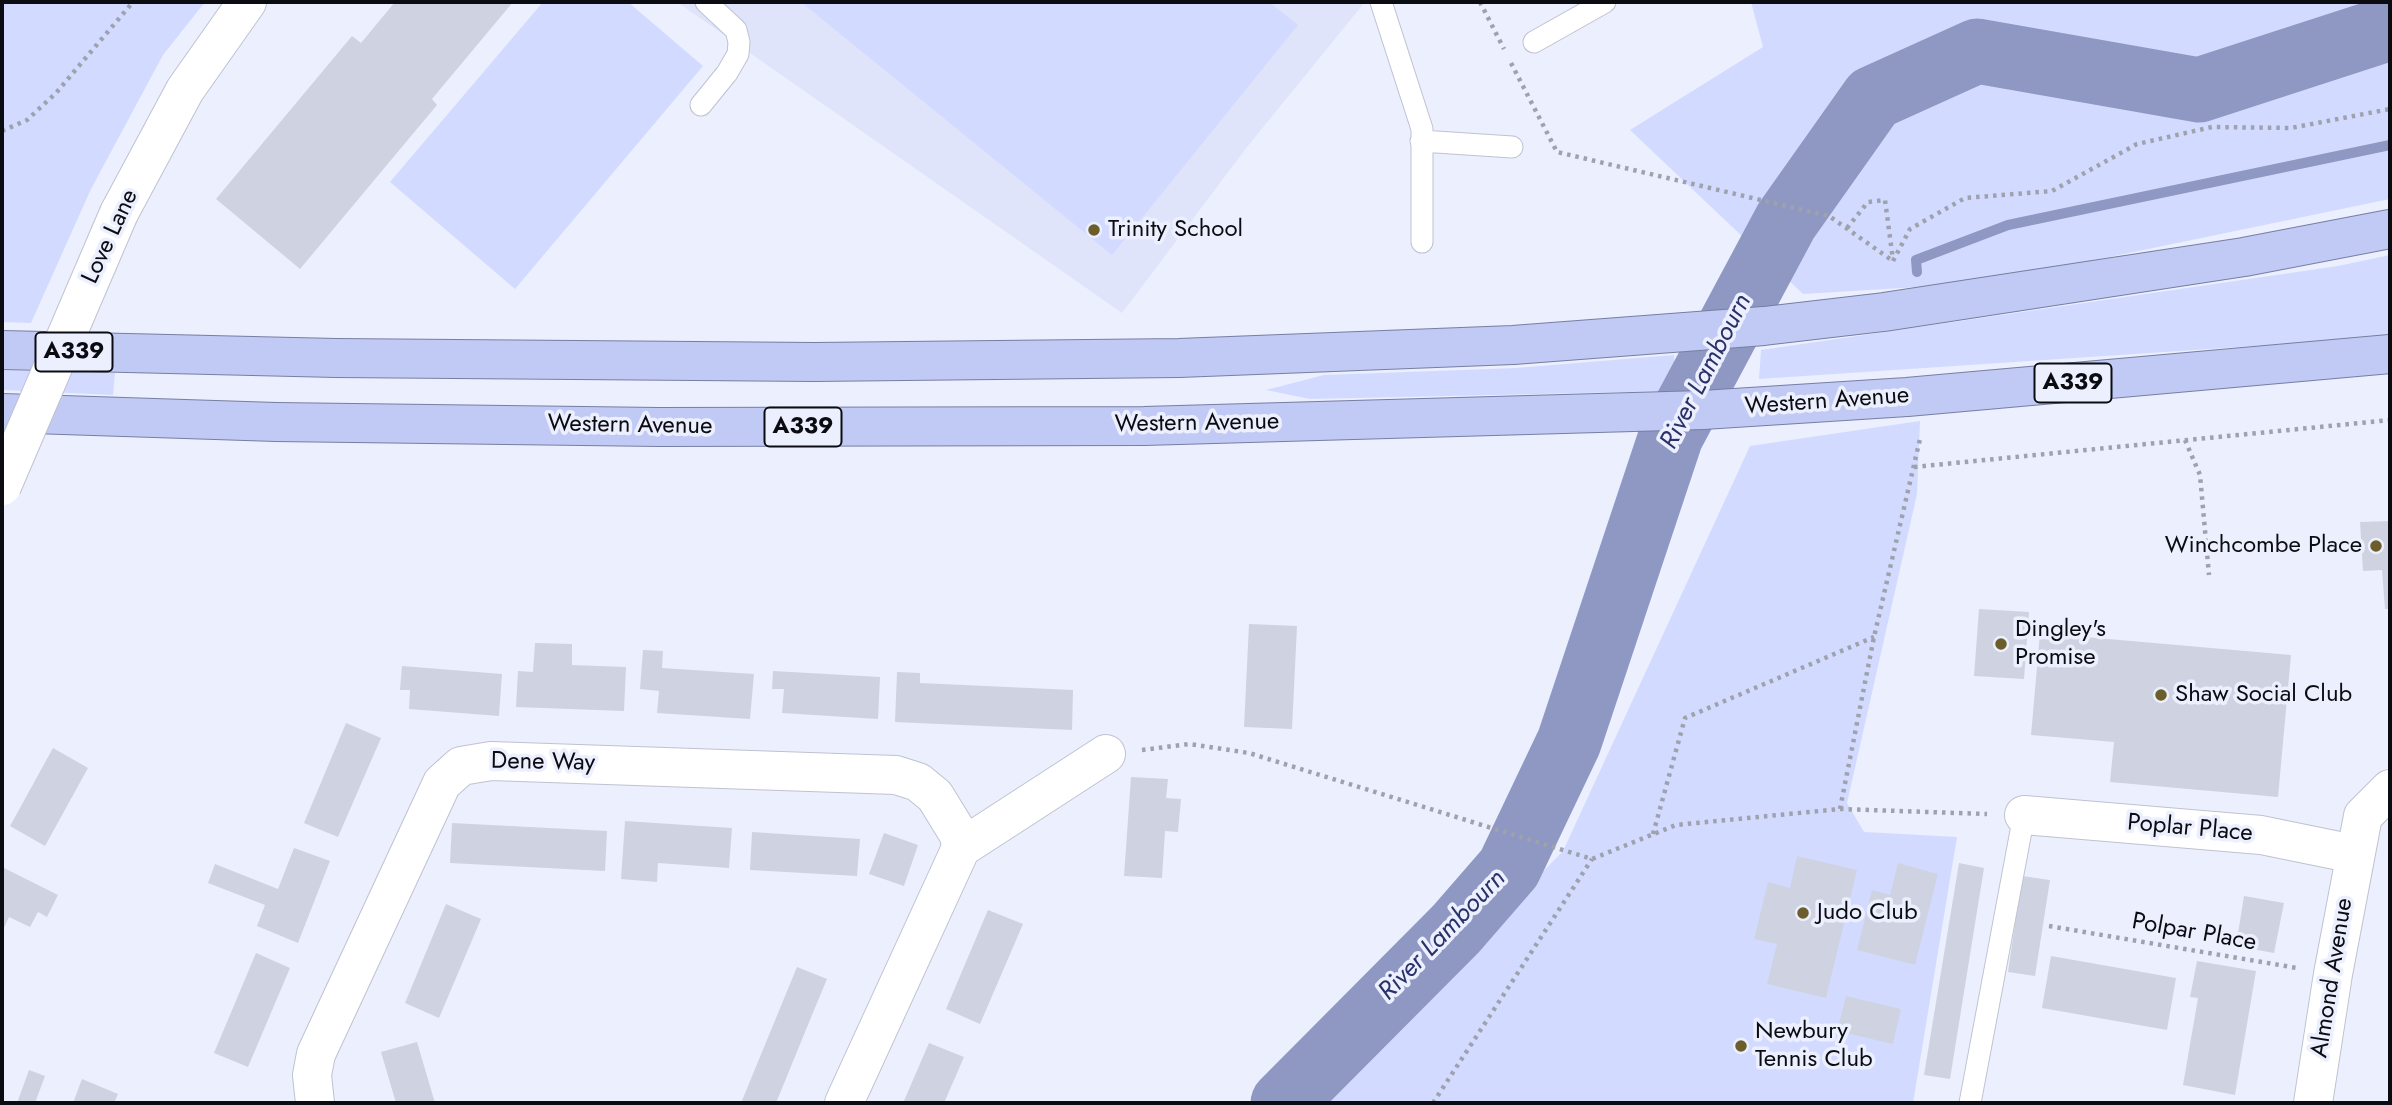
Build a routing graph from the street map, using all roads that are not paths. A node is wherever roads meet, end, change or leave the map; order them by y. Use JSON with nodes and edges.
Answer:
{"nodes":[{"id":1,"x":247,"y":2,"type":"edge"},
{"id":2,"x":706,"y":2,"type":"edge"},
{"id":3,"x":1381,"y":2,"type":"edge"},
{"id":4,"x":1605,"y":2,"type":"edge"},
{"id":5,"x":1534,"y":42,"type":"dead end"},
{"id":6,"x":701,"y":105,"type":"dead end"},
{"id":7,"x":1421,"y":141,"type":"junction"},
{"id":8,"x":1512,"y":148,"type":"dead end"},
{"id":9,"x":2390,"y":229,"type":"edge"},
{"id":10,"x":1422,"y":242,"type":"dead end"},
{"id":11,"x":2,"y":350,"type":"edge"},
{"id":12,"x":2390,"y":354,"type":"edge"},
{"id":13,"x":2,"y":413,"type":"edge"},
{"id":14,"x":2,"y":486,"type":"edge"},
{"id":15,"x":1106,"y":754,"type":"road end"},
{"id":16,"x":2390,"y":789,"type":"edge"},
{"id":17,"x":2024,"y":815,"type":"joint"},
{"id":18,"x":961,"y":848,"type":"junction"},
{"id":19,"x":2354,"y":854,"type":"junction"},
{"id":20,"x":315,"y":1103,"type":"edge"},
{"id":21,"x":844,"y":1103,"type":"edge"},
{"id":22,"x":1970,"y":1103,"type":"edge"},
{"id":23,"x":2313,"y":1103,"type":"edge"}],
"edges":[{"from":1,"to":14,"type":"street","name":"Love Lane","bridge":true},
{"from":2,"to":6,"type":"lane"},
{"from":3,"to":7,"type":"lane"},
{"from":4,"to":5,"type":"lane"},
{"from":7,"to":8,"type":"lane"},
{"from":7,"to":10,"type":"lane"},
{"from":9,"to":11,"type":"highway","number":"A339"},
{"from":12,"to":13,"type":"highway","name":"Western Avenue","number":"A339"},
{"from":15,"to":18,"type":"street"},
{"from":16,"to":19,"type":"street","name":"Almond Avenue"},
{"from":17,"to":19,"type":"street","name":"Poplar Place"},
{"from":17,"to":22,"type":"lane"},
{"from":18,"to":20,"type":"street","name":"Dene Way"},
{"from":18,"to":21,"type":"street"},
{"from":19,"to":23,"type":"street","name":"Almond Avenue"}]}
